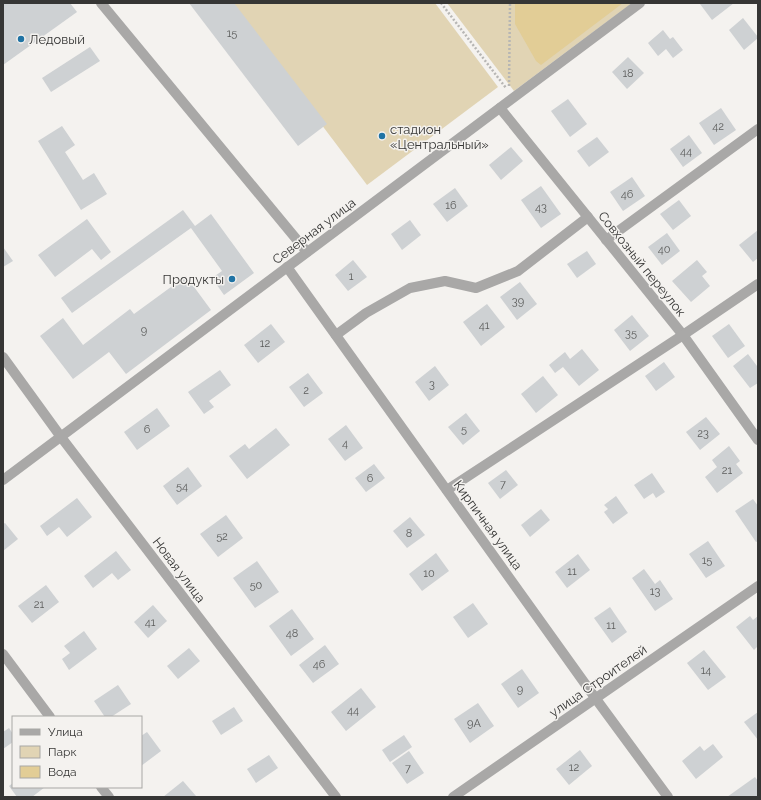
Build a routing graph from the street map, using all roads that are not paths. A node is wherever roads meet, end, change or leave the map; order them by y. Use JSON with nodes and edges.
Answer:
{"nodes":[{"id":1,"x":100,"y":3,"type":"edge"},
{"id":2,"x":640,"y":3,"type":"edge"},
{"id":3,"x":500,"y":108,"type":"junction"},
{"id":4,"x":758,"y":129,"type":"edge"},
{"id":5,"x":588,"y":218,"type":"junction"},
{"id":6,"x":606,"y":240,"type":"junction"},
{"id":7,"x":307,"y":252,"type":"junction"},
{"id":8,"x":287,"y":267,"type":"junction"},
{"id":9,"x":758,"y":284,"type":"edge"},
{"id":10,"x":336,"y":335,"type":"junction"},
{"id":11,"x":683,"y":335,"type":"junction"},
{"id":12,"x":3,"y":357,"type":"edge"},
{"id":13,"x":60,"y":437,"type":"junction"},
{"id":14,"x":758,"y":440,"type":"edge"},
{"id":15,"x":3,"y":480,"type":"edge"},
{"id":16,"x":447,"y":490,"type":"junction"},
{"id":17,"x":758,"y":586,"type":"edge"},
{"id":18,"x":3,"y":654,"type":"edge"},
{"id":19,"x":596,"y":699,"type":"junction"},
{"id":20,"x":49,"y":716,"type":"edge"},
{"id":21,"x":102,"y":788,"type":"edge"},
{"id":22,"x":109,"y":797,"type":"edge"},
{"id":23,"x":336,"y":797,"type":"edge"},
{"id":24,"x":453,"y":797,"type":"edge"},
{"id":25,"x":668,"y":797,"type":"edge"}],
"edges":[{"from":1,"to":7,"type":"street"},
{"from":2,"to":3,"type":"street","name":"Северная улица"},
{"from":3,"to":5,"type":"street","name":"Совхозный переулок"},
{"from":3,"to":7,"type":"street","name":"Северная улица"},
{"from":4,"to":6,"type":"street"},
{"from":5,"to":6,"type":"street","name":"Совхозный переулок"},
{"from":5,"to":10,"type":"street"},
{"from":6,"to":11,"type":"street","name":"Совхозный переулок"},
{"from":7,"to":8,"type":"street","name":"Северная улица"},
{"from":8,"to":10,"type":"street","name":"Кирпичная улица"},
{"from":8,"to":13,"type":"street","name":"Северная улица"},
{"from":9,"to":11,"type":"street"},
{"from":10,"to":16,"type":"street","name":"Кирпичная улица"},
{"from":11,"to":14,"type":"street","name":"Совхозный переулок"},
{"from":11,"to":16,"type":"street"},
{"from":12,"to":13,"type":"street","name":"Новая улица"},
{"from":13,"to":15,"type":"street","name":"Северная улица"},
{"from":13,"to":23,"type":"street","name":"Новая улица"},
{"from":16,"to":19,"type":"street","name":"Кирпичная улица"},
{"from":17,"to":19,"type":"street","name":"улица Строителей"},
{"from":18,"to":20,"type":"street"},
{"from":19,"to":24,"type":"street","name":"улица Строителей"},
{"from":19,"to":25,"type":"street","name":"Кирпичная улица"},
{"from":21,"to":22,"type":"street"}]}
